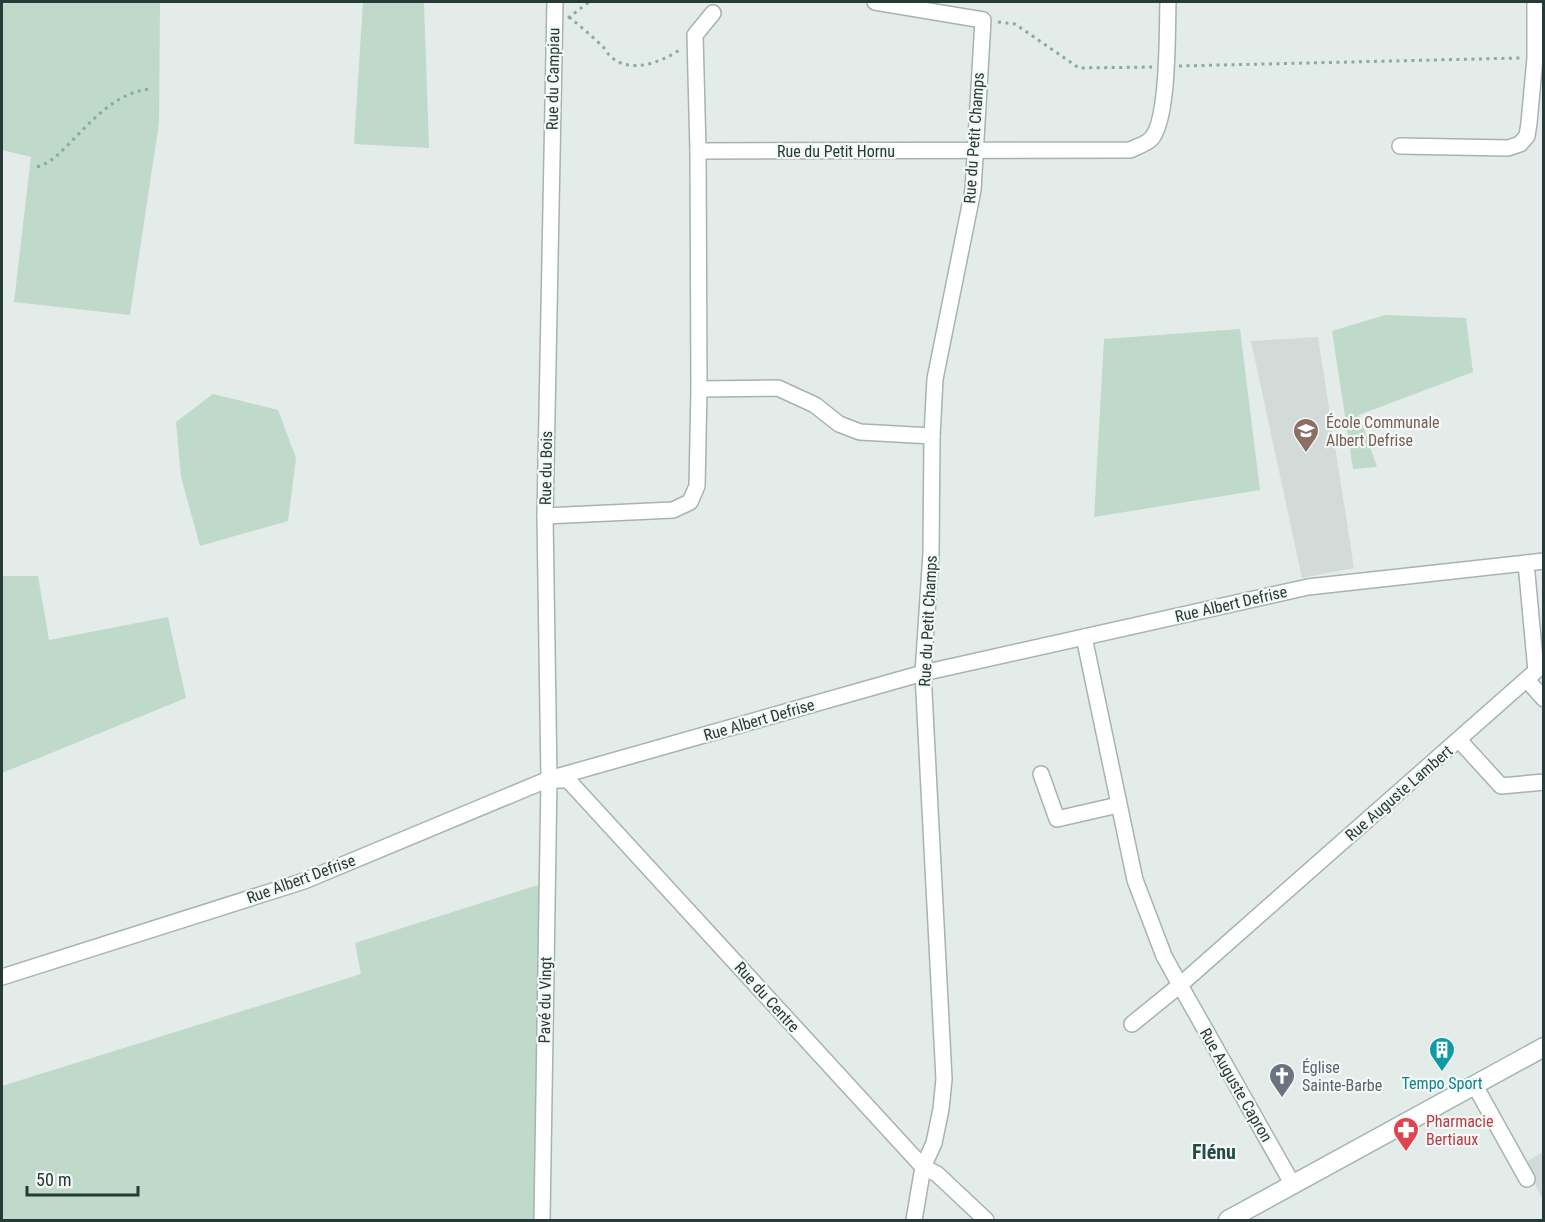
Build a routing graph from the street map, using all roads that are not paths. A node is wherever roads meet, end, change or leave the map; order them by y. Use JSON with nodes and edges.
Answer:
{"nodes":[{"id":1,"x":555,"y":2,"type":"edge"},
{"id":2,"x":875,"y":2,"type":"edge"},
{"id":3,"x":1168,"y":2,"type":"edge"},
{"id":4,"x":1535,"y":2,"type":"edge"},
{"id":5,"x":713,"y":13,"type":"dead end"},
{"id":6,"x":1538,"y":50,"type":"edge"},
{"id":7,"x":1400,"y":146,"type":"dead end"},
{"id":8,"x":698,"y":151,"type":"junction"},
{"id":9,"x":974,"y":151,"type":"junction"},
{"id":10,"x":552,"y":157,"type":"joint"},
{"id":11,"x":699,"y":389,"type":"junction"},
{"id":12,"x":932,"y":436,"type":"junction"},
{"id":13,"x":545,"y":516,"type":"junction"},
{"id":14,"x":1544,"y":561,"type":"edge"},
{"id":15,"x":1526,"y":563,"type":"junction"},
{"id":16,"x":1084,"y":637,"type":"junction"},
{"id":17,"x":923,"y":673,"type":"junction"},
{"id":18,"x":1527,"y":680,"type":"junction"},
{"id":19,"x":1544,"y":699,"type":"edge"},
{"id":20,"x":1459,"y":740,"type":"junction"},
{"id":21,"x":1041,"y":774,"type":"dead end"},
{"id":22,"x":549,"y":780,"type":"junction"},
{"id":23,"x":1544,"y":782,"type":"edge"},
{"id":24,"x":1118,"y":805,"type":"junction"},
{"id":25,"x":2,"y":977,"type":"edge"},
{"id":26,"x":1180,"y":985,"type":"junction"},
{"id":27,"x":1132,"y":1024,"type":"dead end"},
{"id":28,"x":1542,"y":1052,"type":"edge"},
{"id":29,"x":1474,"y":1084,"type":"junction"},
{"id":30,"x":923,"y":1167,"type":"junction"},
{"id":31,"x":1527,"y":1179,"type":"dead end"},
{"id":32,"x":1293,"y":1185,"type":"junction"},
{"id":33,"x":542,"y":1221,"type":"edge"},
{"id":34,"x":914,"y":1221,"type":"edge"},
{"id":35,"x":986,"y":1221,"type":"edge"},
{"id":36,"x":1228,"y":1221,"type":"edge"}],
"edges":[{"from":1,"to":10,"type":"street","name":"Rue du Campiau"},
{"from":2,"to":9,"type":"street","name":"Rue du Petit Champs"},
{"from":3,"to":9,"type":"street","name":"Rue du Petit Hornu"},
{"from":4,"to":6,"type":"street"},
{"from":5,"to":8,"type":"street"},
{"from":6,"to":7,"type":"street"},
{"from":8,"to":9,"type":"street","name":"Rue du Petit Hornu"},
{"from":8,"to":11,"type":"street"},
{"from":9,"to":12,"type":"street","name":"Rue du Petit Champs"},
{"from":10,"to":13,"type":"street","name":"Rue du Bois"},
{"from":11,"to":12,"type":"street"},
{"from":11,"to":13,"type":"street"},
{"from":12,"to":17,"type":"street","name":"Rue du Petit Champs"},
{"from":13,"to":22,"type":"street","name":"Rue du Bois"},
{"from":14,"to":15,"type":"street","name":"Rue Albert Defrise"},
{"from":15,"to":16,"type":"street","name":"Rue Albert Defrise"},
{"from":15,"to":18,"type":"street"},
{"from":16,"to":17,"type":"street","name":"Rue Albert Defrise"},
{"from":16,"to":24,"type":"street","name":"Rue Auguste Capron"},
{"from":17,"to":22,"type":"street","name":"Rue Albert Defrise"},
{"from":17,"to":30,"type":"street","name":"Rue du Petit Champs"},
{"from":18,"to":19,"type":"street"},
{"from":18,"to":20,"type":"street","name":"Rue Auguste Lambert"},
{"from":20,"to":23,"type":"street"},
{"from":20,"to":26,"type":"street","name":"Rue Auguste Lambert"},
{"from":21,"to":24,"type":"street"},
{"from":22,"to":25,"type":"street","name":"Rue Albert Defrise"},
{"from":22,"to":30,"type":"street","name":"Rue du Centre"},
{"from":22,"to":33,"type":"street","name":"Pavé du Vingt"},
{"from":24,"to":26,"type":"street","name":"Rue Auguste Capron"},
{"from":26,"to":27,"type":"street"},
{"from":26,"to":32,"type":"street","name":"Rue Auguste Capron"},
{"from":28,"to":29,"type":"street"},
{"from":29,"to":31,"type":"street"},
{"from":29,"to":32,"type":"street"},
{"from":30,"to":34,"type":"street","name":"Rue du Petit Champs"},
{"from":30,"to":35,"type":"street","name":"Rue du Centre"},
{"from":32,"to":36,"type":"street"}]}
